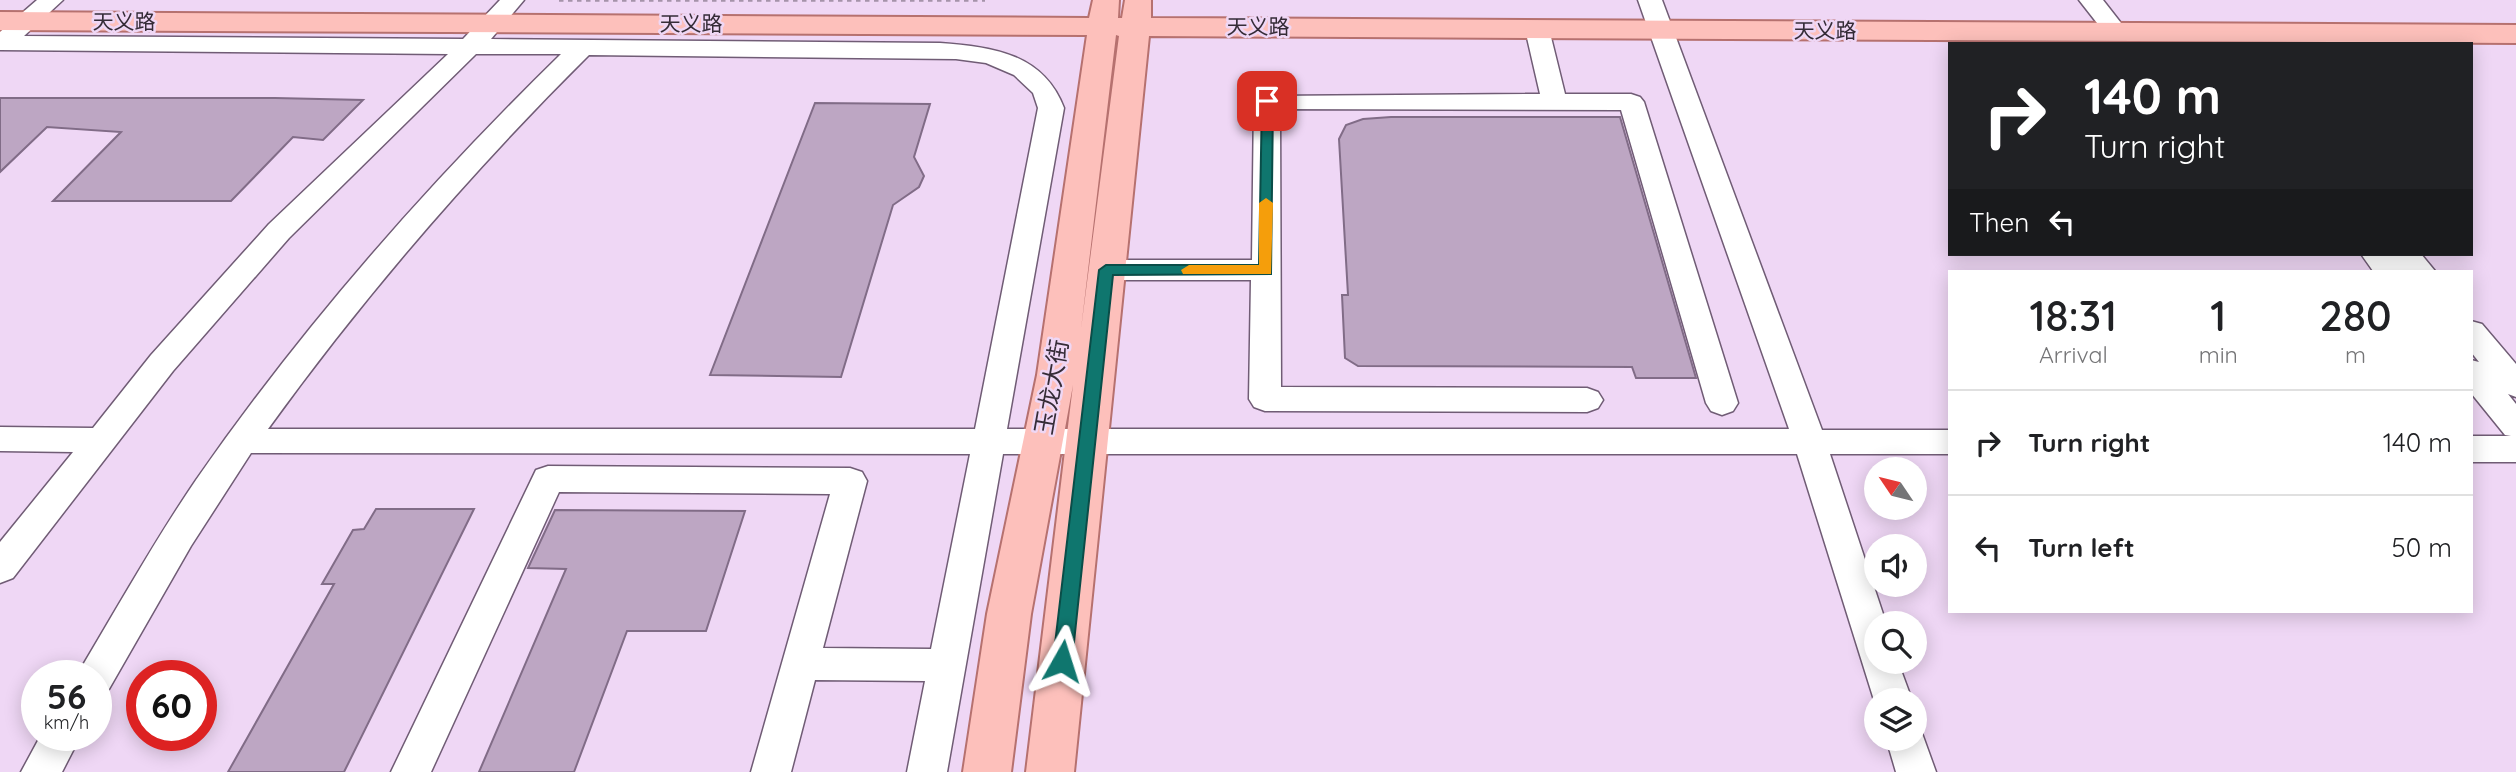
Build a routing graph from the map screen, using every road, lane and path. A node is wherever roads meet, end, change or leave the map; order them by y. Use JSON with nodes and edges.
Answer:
{"nodes":[{"id":1,"x":51,"y":0,"type":"edge"},
{"id":2,"x":512,"y":0,"type":"edge"},
{"id":3,"x":559,"y":0,"type":"edge"},
{"id":4,"x":631,"y":0,"type":"edge"},
{"id":5,"x":985,"y":0,"type":"edge"},
{"id":6,"x":1650,"y":0,"type":"edge"},
{"id":7,"x":2091,"y":0,"type":"edge"},
{"id":8,"x":1121,"y":13,"type":"edge"},
{"id":9,"x":495,"y":23,"type":"junction"},
{"id":10,"x":7,"y":27,"type":"edge"},
{"id":11,"x":1537,"y":29,"type":"junction"},
{"id":12,"x":1660,"y":30,"type":"junction"},
{"id":13,"x":2116,"y":32,"type":"junction"},
{"id":14,"x":2516,"y":34,"type":"edge"},
{"id":15,"x":2211,"y":38,"type":"edge"},
{"id":16,"x":471,"y":45,"type":"junction"},
{"id":17,"x":584,"y":46,"type":"junction"},
{"id":18,"x":1554,"y":101,"type":"junction"},
{"id":19,"x":2377,"y":256,"type":"edge"},
{"id":20,"x":2407,"y":256,"type":"edge"},
{"id":21,"x":1106,"y":270,"type":"junction"},
{"id":22,"x":1266,"y":270,"type":"junction"},
{"id":23,"x":2388,"y":270,"type":"edge"},
{"id":24,"x":2419,"y":270,"type":"edge"},
{"id":25,"x":2473,"y":334,"type":"edge"},
{"id":26,"x":2473,"y":373,"type":"edge"},
{"id":27,"x":2516,"y":385,"type":"edge"},
{"id":28,"x":1587,"y":400,"type":"dead end"},
{"id":29,"x":1723,"y":403,"type":"dead end"},
{"id":30,"x":2516,"y":426,"type":"edge"},
{"id":31,"x":0,"y":439,"type":"edge"},
{"id":32,"x":989,"y":439,"type":"junction"},
{"id":33,"x":1043,"y":439,"type":"junction"},
{"id":34,"x":101,"y":440,"type":"junction"},
{"id":35,"x":1086,"y":440,"type":"junction"},
{"id":36,"x":244,"y":441,"type":"junction"},
{"id":37,"x":1810,"y":442,"type":"junction"},
{"id":38,"x":1948,"y":442,"type":"edge"},
{"id":39,"x":2473,"y":449,"type":"edge"},
{"id":40,"x":2516,"y":449,"type":"edge"},
{"id":41,"x":0,"y":568,"type":"edge"},
{"id":42,"x":1864,"y":611,"type":"edge"},
{"id":43,"x":106,"y":660,"type":"edge"},
{"id":44,"x":801,"y":664,"type":"junction"},
{"id":45,"x":947,"y":665,"type":"junction"},
{"id":46,"x":53,"y":751,"type":"edge"},
{"id":47,"x":1909,"y":751,"type":"edge"},
{"id":48,"x":41,"y":772,"type":"edge"},
{"id":49,"x":411,"y":772,"type":"edge"},
{"id":50,"x":771,"y":772,"type":"edge"},
{"id":51,"x":927,"y":772,"type":"edge"},
{"id":52,"x":988,"y":772,"type":"edge"},
{"id":53,"x":1051,"y":772,"type":"edge"},
{"id":54,"x":1916,"y":772,"type":"edge"}],
"edges":[{"from":1,"to":10,"type":"street"},
{"from":2,"to":9,"type":"street"},
{"from":3,"to":4,"type":"path"},
{"from":4,"to":5,"type":"path"},
{"from":6,"to":12,"type":"street"},
{"from":7,"to":13,"type":"street"},
{"from":8,"to":9,"type":"main road","name":"天义路"},
{"from":8,"to":11,"type":"main road","name":"天义路"},
{"from":8,"to":21,"type":"main road","name":"玉龙大街"},
{"from":8,"to":33,"type":"main road","name":"玉龙大街"},
{"from":9,"to":10,"type":"main road","name":"天义路"},
{"from":9,"to":16,"type":"street"},
{"from":10,"to":16,"type":"street"},
{"from":11,"to":12,"type":"main road","name":"天义路"},
{"from":11,"to":18,"type":"street"},
{"from":12,"to":13,"type":"main road","name":"天义路"},
{"from":12,"to":37,"type":"street"},
{"from":13,"to":15,"type":"main road","name":"天义路"},
{"from":14,"to":15,"type":"main road","name":"天义路"},
{"from":16,"to":17,"type":"street"},
{"from":16,"to":34,"type":"street"},
{"from":17,"to":32,"type":"street"},
{"from":17,"to":36,"type":"street"},
{"from":18,"to":22,"type":"street"},
{"from":18,"to":29,"type":"street"},
{"from":19,"to":23,"type":"street"},
{"from":20,"to":24,"type":"street"},
{"from":21,"to":22,"type":"street"},
{"from":21,"to":35,"type":"main road","name":"玉龙大街"},
{"from":22,"to":28,"type":"street"},
{"from":25,"to":27,"type":"street"},
{"from":26,"to":30,"type":"street"},
{"from":31,"to":34,"type":"street"},
{"from":32,"to":33,"type":"street"},
{"from":32,"to":36,"type":"street"},
{"from":32,"to":45,"type":"street"},
{"from":33,"to":35,"type":"street"},
{"from":33,"to":52,"type":"main road","name":"玉龙大街"},
{"from":34,"to":41,"type":"street"},
{"from":35,"to":37,"type":"street"},
{"from":35,"to":53,"type":"main road","name":"玉龙大街"},
{"from":36,"to":43,"type":"street"},
{"from":37,"to":38,"type":"street"},
{"from":37,"to":42,"type":"street"},
{"from":39,"to":40,"type":"street"},
{"from":44,"to":45,"type":"street"},
{"from":44,"to":49,"type":"street"},
{"from":44,"to":50,"type":"street"},
{"from":45,"to":51,"type":"street"},
{"from":46,"to":48,"type":"street"},
{"from":47,"to":54,"type":"street"}]}
